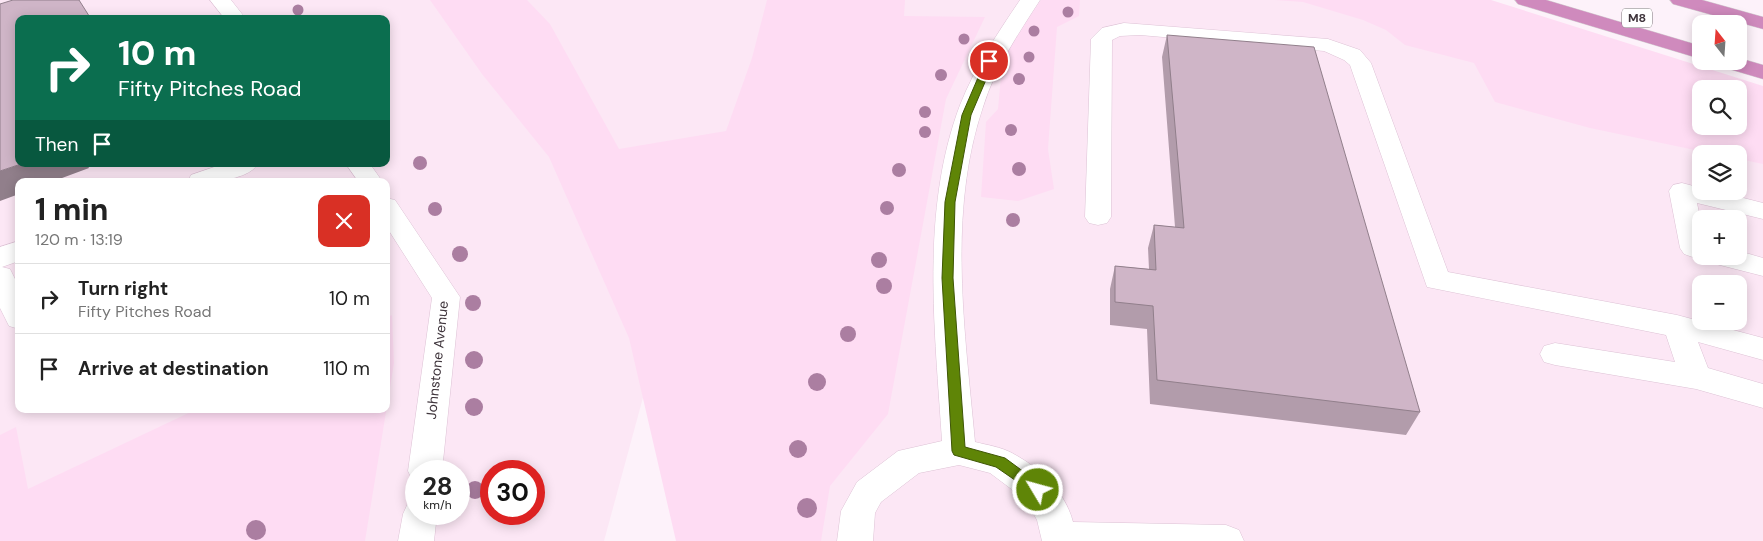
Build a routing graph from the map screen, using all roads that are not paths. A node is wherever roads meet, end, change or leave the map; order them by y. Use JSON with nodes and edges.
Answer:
{"nodes":[{"id":1,"x":220,"y":0,"type":"edge"},
{"id":2,"x":1029,"y":0,"type":"edge"},
{"id":3,"x":1525,"y":0,"type":"edge"},
{"id":4,"x":1574,"y":0,"type":"edge"},
{"id":5,"x":1680,"y":0,"type":"edge"},
{"id":6,"x":233,"y":15,"type":"edge"},
{"id":7,"x":1763,"y":23,"type":"edge"},
{"id":8,"x":1692,"y":33,"type":"edge"},
{"id":9,"x":1692,"y":50,"type":"edge"},
{"id":10,"x":1748,"y":50,"type":"edge"},
{"id":11,"x":1763,"y":54,"type":"edge"},
{"id":12,"x":1748,"y":67,"type":"edge"},
{"id":13,"x":1763,"y":72,"type":"edge"},
{"id":14,"x":238,"y":167,"type":"edge"},
{"id":15,"x":360,"y":167,"type":"edge"},
{"id":16,"x":208,"y":178,"type":"edge"},
{"id":17,"x":368,"y":178,"type":"edge"},
{"id":18,"x":1763,"y":211,"type":"edge"},
{"id":19,"x":390,"y":212,"type":"edge"},
{"id":20,"x":1098,"y":217,"type":"dead end"},
{"id":21,"x":1692,"y":243,"type":"edge"},
{"id":22,"x":15,"y":252,"type":"edge"},
{"id":23,"x":0,"y":258,"type":"edge"},
{"id":24,"x":1747,"y":263,"type":"edge"},
{"id":25,"x":1763,"y":267,"type":"edge"},
{"id":26,"x":0,"y":276,"type":"edge"},
{"id":27,"x":15,"y":310,"type":"edge"},
{"id":28,"x":1677,"y":326,"type":"junction"},
{"id":29,"x":1763,"y":349,"type":"edge"},
{"id":30,"x":1555,"y":354,"type":"dead end"},
{"id":31,"x":1696,"y":377,"type":"junction"},
{"id":32,"x":1763,"y":396,"type":"edge"},
{"id":33,"x":959,"y":451,"type":"junction"},
{"id":34,"x":426,"y":460,"type":"edge"},
{"id":35,"x":418,"y":525,"type":"edge"},
{"id":36,"x":1060,"y":540,"type":"edge"},
{"id":37,"x":416,"y":541,"type":"edge"},
{"id":38,"x":855,"y":541,"type":"edge"},
{"id":39,"x":1226,"y":541,"type":"edge"}],
"edges":[{"from":1,"to":6,"type":"street"},
{"from":2,"to":33,"type":"street"},
{"from":3,"to":9,"type":"highway"},
{"from":4,"to":8,"type":"highway","number":"M8"},
{"from":5,"to":7,"type":"highway"},
{"from":10,"to":11,"type":"highway"},
{"from":12,"to":13,"type":"highway"},
{"from":14,"to":16,"type":"street"},
{"from":15,"to":17,"type":"street"},
{"from":18,"to":21,"type":"street"},
{"from":19,"to":34,"type":"street","name":"Johnstone Avenue"},
{"from":20,"to":28,"type":"street"},
{"from":22,"to":23,"type":"street"},
{"from":24,"to":25,"type":"street"},
{"from":26,"to":27,"type":"street"},
{"from":28,"to":29,"type":"street"},
{"from":28,"to":31,"type":"street"},
{"from":30,"to":31,"type":"street"},
{"from":31,"to":32,"type":"street"},
{"from":33,"to":36,"type":"street"},
{"from":33,"to":38,"type":"street"},
{"from":35,"to":37,"type":"street"},
{"from":36,"to":39,"type":"street"}]}
